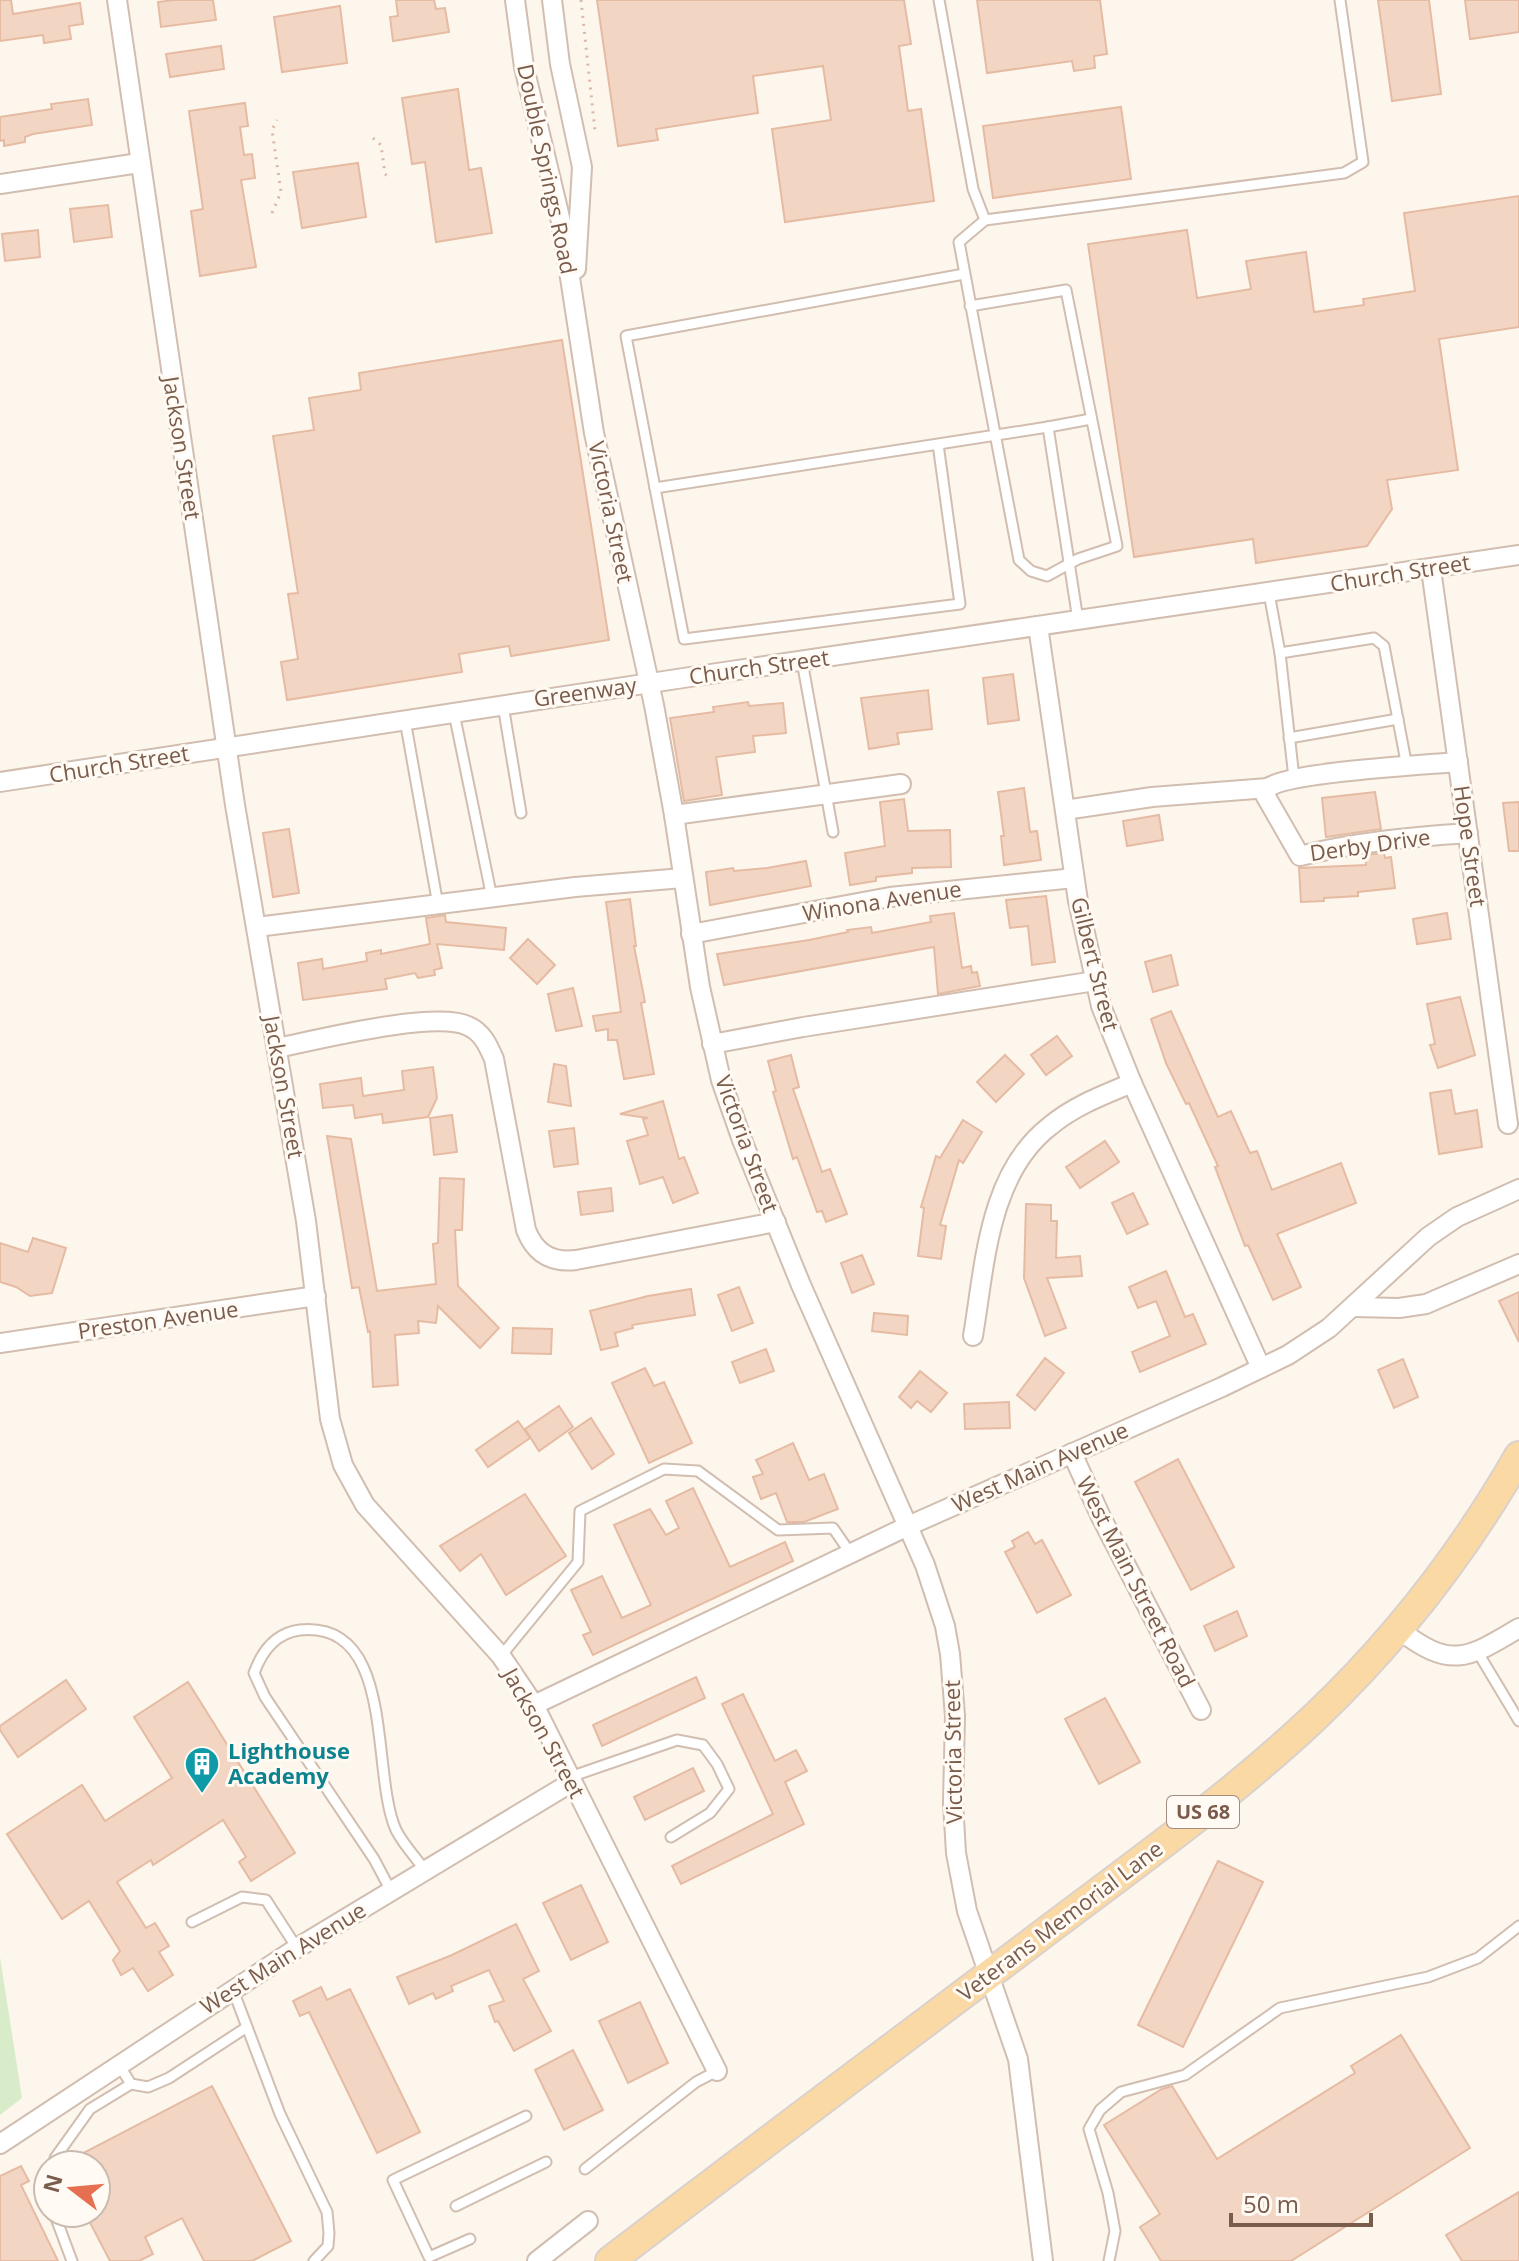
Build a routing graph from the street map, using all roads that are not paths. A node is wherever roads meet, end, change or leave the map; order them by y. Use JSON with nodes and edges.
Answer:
{"nodes":[{"id":1,"x":117,"y":0,"type":"edge"},
{"id":2,"x":515,"y":0,"type":"edge"},
{"id":3,"x":552,"y":0,"type":"edge"},
{"id":4,"x":939,"y":0,"type":"edge"},
{"id":5,"x":1340,"y":0,"type":"edge"},
{"id":6,"x":139,"y":163,"type":"junction"},
{"id":7,"x":0,"y":184,"type":"edge"},
{"id":8,"x":985,"y":220,"type":"junction"},
{"id":9,"x":964,"y":274,"type":"junction"},
{"id":10,"x":574,"y":287,"type":"junction"},
{"id":11,"x":970,"y":306,"type":"junction"},
{"id":12,"x":1091,"y":419,"type":"junction"},
{"id":13,"x":1048,"y":427,"type":"junction"},
{"id":14,"x":995,"y":436,"type":"junction"},
{"id":15,"x":938,"y":444,"type":"junction"},
{"id":16,"x":655,"y":488,"type":"junction"},
{"id":17,"x":1519,"y":555,"type":"edge"},
{"id":18,"x":1069,"y":565,"type":"junction"},
{"id":19,"x":1431,"y":569,"type":"junction"},
{"id":20,"x":1269,"y":593,"type":"junction"},
{"id":21,"x":1078,"y":620,"type":"junction"},
{"id":22,"x":1038,"y":626,"type":"junction"},
{"id":23,"x":1280,"y":653,"type":"junction"},
{"id":24,"x":802,"y":661,"type":"junction"},
{"id":25,"x":649,"y":684,"type":"junction"},
{"id":26,"x":503,"y":705,"type":"junction"},
{"id":27,"x":454,"y":713,"type":"junction"},
{"id":28,"x":1398,"y":719,"type":"junction"},
{"id":29,"x":405,"y":720,"type":"junction"},
{"id":30,"x":1289,"y":738,"type":"junction"},
{"id":31,"x":228,"y":747,"type":"junction"},
{"id":32,"x":1458,"y":762,"type":"junction"},
{"id":33,"x":1407,"y":767,"type":"junction"},
{"id":34,"x":1294,"y":778,"type":"junction"},
{"id":35,"x":0,"y":782,"type":"edge"},
{"id":36,"x":901,"y":784,"type":"dead end"},
{"id":37,"x":1268,"y":788,"type":"junction"},
{"id":38,"x":824,"y":794,"type":"junction"},
{"id":39,"x":1065,"y":810,"type":"junction"},
{"id":40,"x":521,"y":813,"type":"dead end"},
{"id":41,"x":674,"y":815,"type":"junction"},
{"id":42,"x":833,"y":832,"type":"dead end"},
{"id":43,"x":1468,"y":833,"type":"junction"},
{"id":44,"x":683,"y":878,"type":"junction"},
{"id":45,"x":1074,"y":878,"type":"junction"},
{"id":46,"x":492,"y":898,"type":"junction"},
{"id":47,"x":438,"y":905,"type":"junction"},
{"id":48,"x":257,"y":927,"type":"junction"},
{"id":49,"x":691,"y":934,"type":"junction"},
{"id":50,"x":1095,"y":981,"type":"junction"},
{"id":51,"x":712,"y":1044,"type":"junction"},
{"id":52,"x":277,"y":1048,"type":"junction"},
{"id":53,"x":1132,"y":1083,"type":"junction"},
{"id":54,"x":1508,"y":1124,"type":"dead end"},
{"id":55,"x":1519,"y":1189,"type":"edge"},
{"id":56,"x":776,"y":1222,"type":"junction"},
{"id":57,"x":1519,"y":1264,"type":"edge"},
{"id":58,"x":316,"y":1296,"type":"junction"},
{"id":59,"x":1353,"y":1307,"type":"junction"},
{"id":60,"x":973,"y":1336,"type":"dead end"},
{"id":61,"x":0,"y":1343,"type":"edge"},
{"id":62,"x":1261,"y":1368,"type":"junction"},
{"id":63,"x":1072,"y":1453,"type":"junction"},
{"id":64,"x":1519,"y":1456,"type":"edge"},
{"id":65,"x":908,"y":1526,"type":"junction"},
{"id":66,"x":851,"y":1554,"type":"junction"},
{"id":67,"x":1519,"y":1628,"type":"edge"},
{"id":68,"x":1398,"y":1629,"type":"junction"},
{"id":69,"x":1477,"y":1651,"type":"junction"},
{"id":70,"x":501,"y":1656,"type":"junction"},
{"id":71,"x":534,"y":1705,"type":"junction"},
{"id":72,"x":1201,"y":1710,"type":"dead end"},
{"id":73,"x":1519,"y":1721,"type":"edge"},
{"id":74,"x":571,"y":1780,"type":"junction"},
{"id":75,"x":671,"y":1837,"type":"dead end"},
{"id":76,"x":425,"y":1870,"type":"junction"},
{"id":77,"x":391,"y":1891,"type":"junction"},
{"id":78,"x":192,"y":1922,"type":"dead end"},
{"id":79,"x":1519,"y":1926,"type":"edge"},
{"id":80,"x":297,"y":1948,"type":"junction"},
{"id":81,"x":990,"y":1975,"type":"junction"},
{"id":82,"x":233,"y":1990,"type":"junction"},
{"id":83,"x":247,"y":2027,"type":"junction"},
{"id":84,"x":119,"y":2064,"type":"junction"},
{"id":85,"x":717,"y":2071,"type":"joint"},
{"id":86,"x":131,"y":2084,"type":"junction"},
{"id":87,"x":526,"y":2116,"type":"dead end"},
{"id":88,"x":0,"y":2144,"type":"edge"},
{"id":89,"x":61,"y":2149,"type":"edge"},
{"id":90,"x":546,"y":2162,"type":"dead end"},
{"id":91,"x":585,"y":2169,"type":"dead end"},
{"id":92,"x":456,"y":2206,"type":"dead end"},
{"id":93,"x":588,"y":2221,"type":"dead end"},
{"id":94,"x":60,"y":2229,"type":"edge"},
{"id":95,"x":470,"y":2239,"type":"dead end"},
{"id":96,"x":72,"y":2261,"type":"edge"},
{"id":97,"x":314,"y":2261,"type":"edge"},
{"id":98,"x":537,"y":2261,"type":"edge"},
{"id":99,"x":610,"y":2261,"type":"edge"},
{"id":100,"x":1043,"y":2261,"type":"edge"},
{"id":101,"x":1109,"y":2261,"type":"edge"}],
"edges":[{"from":1,"to":6,"type":"street","name":"Jackson Street"},
{"from":2,"to":10,"type":"street","name":"Double Springs Road"},
{"from":3,"to":10,"type":"street","name":"Double Springs Road"},
{"from":4,"to":8,"type":"lane"},
{"from":5,"to":8,"type":"lane"},
{"from":6,"to":7,"type":"street"},
{"from":6,"to":31,"type":"street","name":"Jackson Street"},
{"from":8,"to":9,"type":"lane"},
{"from":9,"to":11,"type":"lane"},
{"from":9,"to":16,"type":"lane"},
{"from":10,"to":25,"type":"street","name":"Victoria Street"},
{"from":11,"to":12,"type":"lane"},
{"from":11,"to":14,"type":"lane"},
{"from":12,"to":13,"type":"lane"},
{"from":12,"to":18,"type":"lane"},
{"from":13,"to":14,"type":"lane"},
{"from":13,"to":18,"type":"lane"},
{"from":14,"to":15,"type":"lane"},
{"from":14,"to":18,"type":"lane"},
{"from":15,"to":16,"type":"lane"},
{"from":15,"to":16,"type":"lane"},
{"from":17,"to":19,"type":"street","name":"Church Street"},
{"from":18,"to":21,"type":"lane"},
{"from":19,"to":20,"type":"street","name":"Church Street"},
{"from":19,"to":32,"type":"street","name":"Hope Street"},
{"from":20,"to":21,"type":"street","name":"Church Street"},
{"from":20,"to":23,"type":"lane"},
{"from":21,"to":22,"type":"street","name":"Church Street"},
{"from":22,"to":24,"type":"street","name":"Church Street"},
{"from":22,"to":39,"type":"street","name":"Gilbert Street"},
{"from":23,"to":28,"type":"lane"},
{"from":23,"to":30,"type":"lane"},
{"from":24,"to":25,"type":"street","name":"Church Street"},
{"from":24,"to":38,"type":"lane"},
{"from":25,"to":26,"type":"street","name":"Church Street"},
{"from":25,"to":41,"type":"street","name":"Victoria Street"},
{"from":26,"to":27,"type":"street","name":"Church Street"},
{"from":26,"to":40,"type":"lane"},
{"from":27,"to":29,"type":"street","name":"Church Street"},
{"from":27,"to":46,"type":"lane"},
{"from":28,"to":30,"type":"lane"},
{"from":28,"to":33,"type":"lane"},
{"from":29,"to":31,"type":"street","name":"Church Street"},
{"from":29,"to":47,"type":"lane"},
{"from":30,"to":34,"type":"lane"},
{"from":31,"to":35,"type":"street","name":"Church Street"},
{"from":31,"to":48,"type":"street","name":"Jackson Street"},
{"from":32,"to":33,"type":"street"},
{"from":32,"to":43,"type":"street","name":"Hope Street"},
{"from":33,"to":34,"type":"street"},
{"from":34,"to":37,"type":"street"},
{"from":36,"to":38,"type":"street"},
{"from":37,"to":39,"type":"street"},
{"from":37,"to":43,"type":"street","name":"Derby Drive"},
{"from":38,"to":41,"type":"street"},
{"from":38,"to":42,"type":"lane"},
{"from":39,"to":45,"type":"street","name":"Gilbert Street"},
{"from":41,"to":44,"type":"street","name":"Victoria Street"},
{"from":43,"to":54,"type":"street","name":"Hope Street"},
{"from":44,"to":46,"type":"street"},
{"from":44,"to":49,"type":"street","name":"Victoria Street"},
{"from":45,"to":49,"type":"street","name":"Winona Avenue"},
{"from":45,"to":50,"type":"street","name":"Gilbert Street"},
{"from":46,"to":47,"type":"street"},
{"from":47,"to":48,"type":"street"},
{"from":48,"to":52,"type":"street","name":"Jackson Street"},
{"from":49,"to":51,"type":"street","name":"Victoria Street"},
{"from":50,"to":51,"type":"street"},
{"from":50,"to":53,"type":"street","name":"Gilbert Street"},
{"from":51,"to":56,"type":"street","name":"Victoria Street"},
{"from":52,"to":56,"type":"street"},
{"from":52,"to":58,"type":"street","name":"Jackson Street"},
{"from":53,"to":60,"type":"street"},
{"from":53,"to":62,"type":"street","name":"Gilbert Street"},
{"from":55,"to":59,"type":"street","name":"West Main Avenue"},
{"from":56,"to":65,"type":"street","name":"Victoria Street"},
{"from":57,"to":59,"type":"street"},
{"from":58,"to":61,"type":"street","name":"Preston Avenue"},
{"from":58,"to":70,"type":"street","name":"Jackson Street"},
{"from":59,"to":62,"type":"street","name":"West Main Avenue"},
{"from":62,"to":63,"type":"street","name":"West Main Avenue"},
{"from":63,"to":65,"type":"street","name":"West Main Avenue"},
{"from":63,"to":72,"type":"street","name":"West Main Street Road"},
{"from":64,"to":68,"type":"main road","name":"Veterans Memorial Lane","number":"US 68"},
{"from":65,"to":66,"type":"street","name":"West Main Avenue"},
{"from":65,"to":81,"type":"street","name":"Victoria Street"},
{"from":66,"to":70,"type":"lane"},
{"from":66,"to":71,"type":"street","name":"West Main Avenue"},
{"from":67,"to":69,"type":"street"},
{"from":68,"to":69,"type":"street"},
{"from":68,"to":81,"type":"main road","name":"Veterans Memorial Lane","number":"US 68"},
{"from":69,"to":73,"type":"lane"},
{"from":70,"to":71,"type":"street","name":"Jackson Street"},
{"from":71,"to":74,"type":"street","name":"Jackson Street"},
{"from":74,"to":75,"type":"lane"},
{"from":74,"to":76,"type":"street","name":"West Main Avenue"},
{"from":74,"to":85,"type":"street","name":"Jackson Street"},
{"from":76,"to":77,"type":"street","name":"West Main Avenue"},
{"from":76,"to":77,"type":"lane"},
{"from":77,"to":80,"type":"street","name":"West Main Avenue"},
{"from":78,"to":80,"type":"lane"},
{"from":79,"to":101,"type":"lane"},
{"from":80,"to":82,"type":"street","name":"West Main Avenue"},
{"from":81,"to":99,"type":"main road","name":"Veterans Memorial Lane","number":"US 68"},
{"from":81,"to":100,"type":"street","name":"Victoria Street"},
{"from":82,"to":83,"type":"lane"},
{"from":82,"to":84,"type":"street","name":"West Main Avenue"},
{"from":83,"to":86,"type":"lane"},
{"from":83,"to":97,"type":"lane"},
{"from":84,"to":86,"type":"lane"},
{"from":84,"to":88,"type":"street","name":"West Main Avenue"},
{"from":85,"to":91,"type":"lane"},
{"from":86,"to":89,"type":"lane"},
{"from":87,"to":95,"type":"lane"},
{"from":90,"to":92,"type":"lane"},
{"from":93,"to":98,"type":"street"},
{"from":94,"to":96,"type":"lane"}]}
